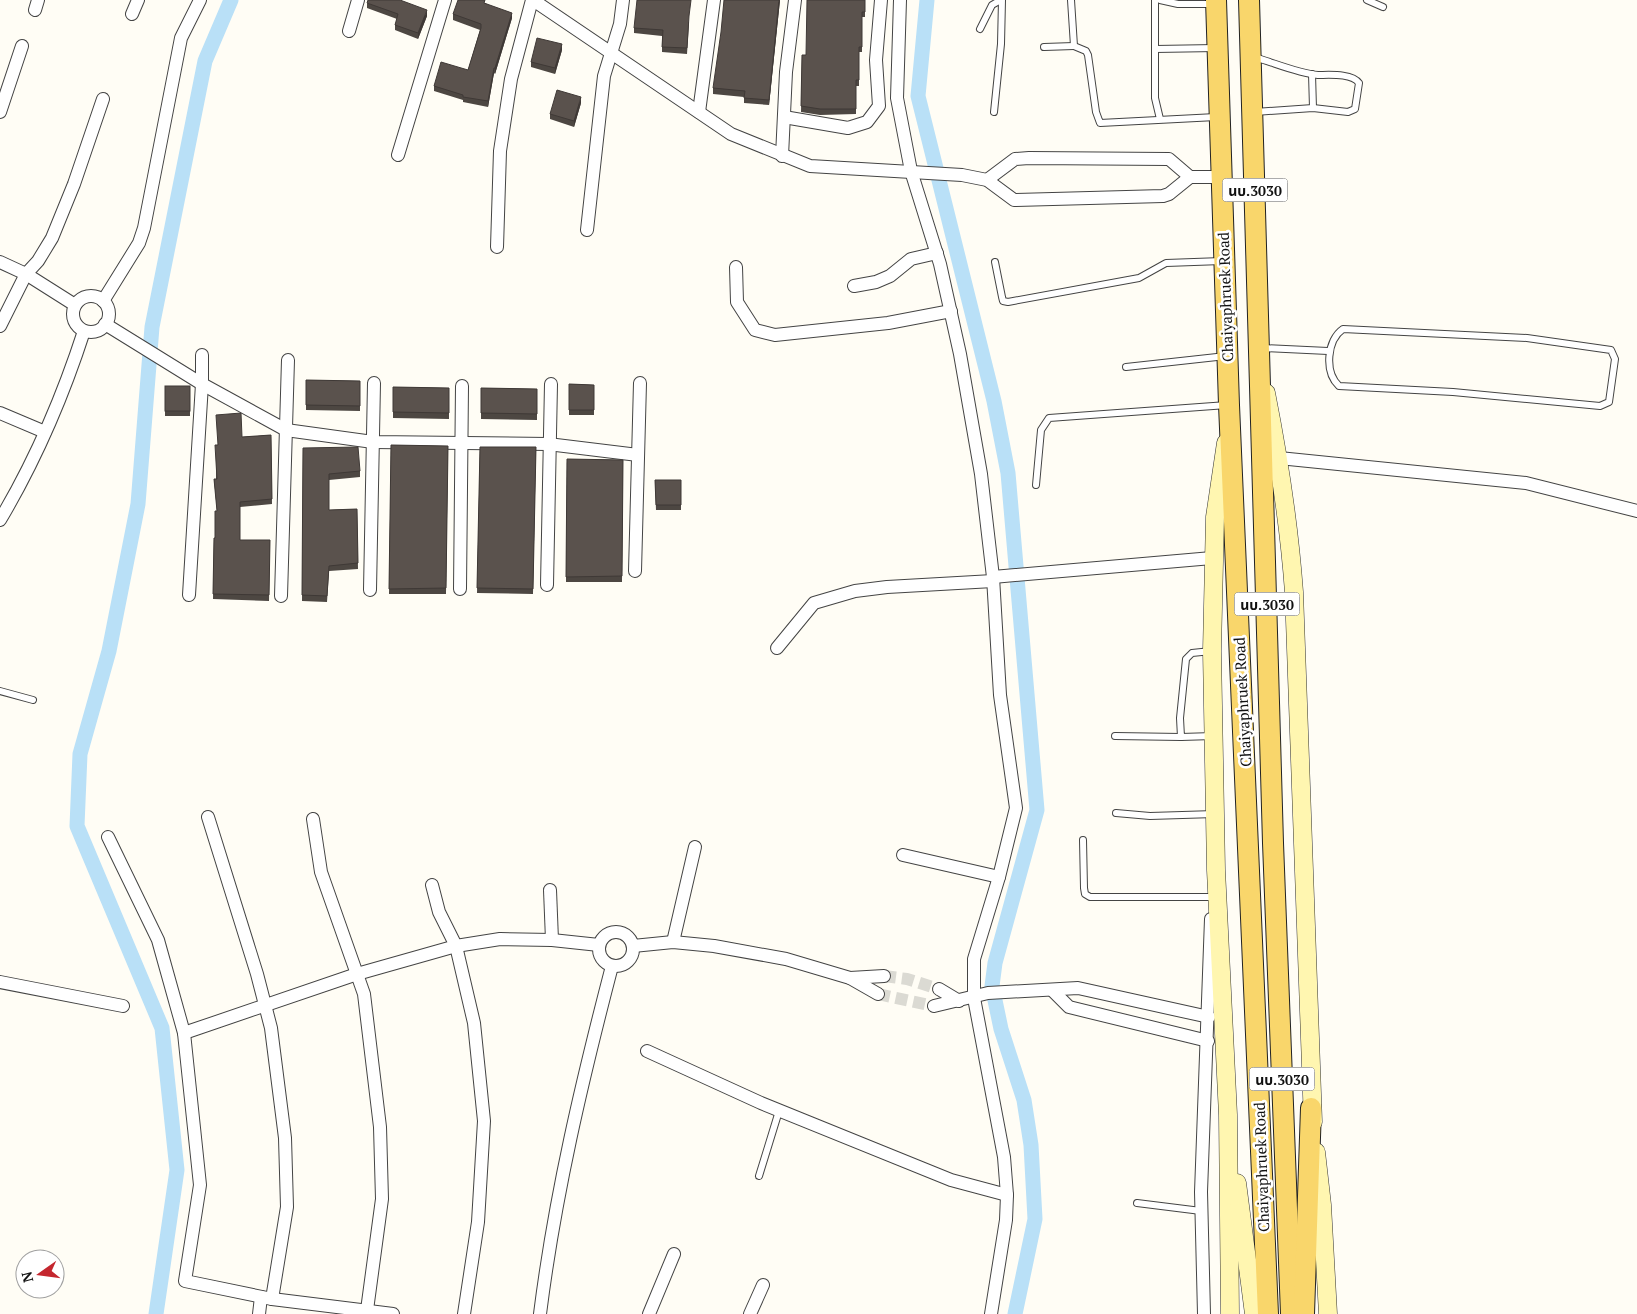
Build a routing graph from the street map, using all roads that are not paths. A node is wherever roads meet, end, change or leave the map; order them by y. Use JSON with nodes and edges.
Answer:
{"nodes":[{"id":1,"x":138,"y":0,"type":"edge"},
{"id":2,"x":200,"y":0,"type":"edge"},
{"id":3,"x":358,"y":0,"type":"edge"},
{"id":4,"x":445,"y":0,"type":"edge"},
{"id":5,"x":533,"y":0,"type":"edge"},
{"id":6,"x":623,"y":0,"type":"edge"},
{"id":7,"x":714,"y":0,"type":"edge"},
{"id":8,"x":795,"y":0,"type":"edge"},
{"id":9,"x":881,"y":0,"type":"edge"},
{"id":10,"x":900,"y":0,"type":"edge"},
{"id":11,"x":1002,"y":0,"type":"edge"},
{"id":12,"x":1071,"y":0,"type":"edge"},
{"id":13,"x":1155,"y":0,"type":"edge"},
{"id":14,"x":1160,"y":0,"type":"edge"},
{"id":15,"x":1249,"y":0,"type":"edge"},
{"id":16,"x":1367,"y":0,"type":"edge"},
{"id":17,"x":1216,"y":2,"type":"edge"},
{"id":18,"x":1383,"y":7,"type":"dead end"},
{"id":19,"x":132,"y":14,"type":"dead end"},
{"id":20,"x":980,"y":29,"type":"dead end"},
{"id":21,"x":349,"y":31,"type":"dead end"},
{"id":22,"x":22,"y":46,"type":"dead end"},
{"id":23,"x":1074,"y":46,"type":"junction"},
{"id":24,"x":1044,"y":47,"type":"dead end"},
{"id":25,"x":1218,"y":48,"type":"junction"},
{"id":26,"x":1155,"y":49,"type":"junction"},
{"id":27,"x":611,"y":53,"type":"junction"},
{"id":28,"x":1251,"y":56,"type":"junction"},
{"id":29,"x":1312,"y":74,"type":"junction"},
{"id":30,"x":103,"y":99,"type":"dead end"},
{"id":31,"x":1313,"y":108,"type":"junction"},
{"id":32,"x":0,"y":112,"type":"edge"},
{"id":33,"x":699,"y":112,"type":"junction"},
{"id":34,"x":994,"y":112,"type":"dead end"},
{"id":35,"x":1253,"y":112,"type":"junction"},
{"id":36,"x":784,"y":117,"type":"junction"},
{"id":37,"x":1220,"y":117,"type":"junction"},
{"id":38,"x":1160,"y":119,"type":"junction"},
{"id":39,"x":398,"y":155,"type":"dead end"},
{"id":40,"x":782,"y":156,"type":"junction"},
{"id":41,"x":916,"y":171,"type":"junction"},
{"id":42,"x":1190,"y":177,"type":"junction"},
{"id":43,"x":1222,"y":177,"type":"junction"},
{"id":44,"x":987,"y":180,"type":"junction"},
{"id":45,"x":587,"y":230,"type":"dead end"},
{"id":46,"x":497,"y":247,"type":"dead end"},
{"id":47,"x":937,"y":253,"type":"junction"},
{"id":48,"x":1223,"y":260,"type":"junction"},
{"id":49,"x":0,"y":262,"type":"edge"},
{"id":50,"x":995,"y":262,"type":"dead end"},
{"id":51,"x":736,"y":267,"type":"dead end"},
{"id":52,"x":26,"y":274,"type":"junction"},
{"id":53,"x":854,"y":286,"type":"dead end"},
{"id":54,"x":103,"y":302,"type":"junction"},
{"id":55,"x":75,"y":305,"type":"junction"},
{"id":56,"x":951,"y":311,"type":"junction"},
{"id":57,"x":106,"y":324,"type":"junction"},
{"id":58,"x":0,"y":326,"type":"edge"},
{"id":59,"x":84,"y":331,"type":"junction"},
{"id":60,"x":1328,"y":351,"type":"junction"},
{"id":61,"x":202,"y":355,"type":"dead end"},
{"id":62,"x":1227,"y":356,"type":"junction"},
{"id":63,"x":1261,"y":356,"type":"junction"},
{"id":64,"x":288,"y":360,"type":"dead end"},
{"id":65,"x":1126,"y":367,"type":"dead end"},
{"id":66,"x":374,"y":383,"type":"dead end"},
{"id":67,"x":640,"y":383,"type":"dead end"},
{"id":68,"x":202,"y":384,"type":"junction"},
{"id":69,"x":551,"y":384,"type":"dead end"},
{"id":70,"x":462,"y":386,"type":"dead end"},
{"id":71,"x":1229,"y":412,"type":"junction"},
{"id":72,"x":0,"y":413,"type":"edge"},
{"id":73,"x":286,"y":430,"type":"junction"},
{"id":74,"x":45,"y":432,"type":"junction"},
{"id":75,"x":373,"y":442,"type":"junction"},
{"id":76,"x":461,"y":444,"type":"junction"},
{"id":77,"x":548,"y":444,"type":"junction"},
{"id":78,"x":638,"y":455,"type":"junction"},
{"id":79,"x":1279,"y":458,"type":"junction"},
{"id":80,"x":1036,"y":485,"type":"dead end"},
{"id":81,"x":1637,"y":511,"type":"edge"},
{"id":82,"x":0,"y":520,"type":"edge"},
{"id":83,"x":1212,"y":558,"type":"junction"},
{"id":84,"x":635,"y":571,"type":"dead end"},
{"id":85,"x":995,"y":578,"type":"junction"},
{"id":86,"x":547,"y":585,"type":"dead end"},
{"id":87,"x":460,"y":589,"type":"dead end"},
{"id":88,"x":370,"y":590,"type":"dead end"},
{"id":89,"x":189,"y":595,"type":"dead end"},
{"id":90,"x":281,"y":596,"type":"dead end"},
{"id":91,"x":777,"y":648,"type":"dead end"},
{"id":92,"x":1212,"y":651,"type":"junction"},
{"id":93,"x":0,"y":691,"type":"edge"},
{"id":94,"x":33,"y":700,"type":"dead end"},
{"id":95,"x":1115,"y":736,"type":"dead end"},
{"id":96,"x":1214,"y":736,"type":"junction"},
{"id":97,"x":1181,"y":737,"type":"junction"},
{"id":98,"x":1116,"y":813,"type":"dead end"},
{"id":99,"x":1216,"y":814,"type":"junction"},
{"id":100,"x":208,"y":817,"type":"dead end"},
{"id":101,"x":313,"y":819,"type":"dead end"},
{"id":102,"x":108,"y":837,"type":"dead end"},
{"id":103,"x":1083,"y":840,"type":"dead end"},
{"id":104,"x":696,"y":847,"type":"dead end"},
{"id":105,"x":903,"y":855,"type":"dead end"},
{"id":106,"x":999,"y":877,"type":"junction"},
{"id":107,"x":432,"y":885,"type":"dead end"},
{"id":108,"x":550,"y":890,"type":"dead end"},
{"id":109,"x":1214,"y":897,"type":"junction"},
{"id":110,"x":552,"y":940,"type":"junction"},
{"id":111,"x":673,"y":942,"type":"junction"},
{"id":112,"x":599,"y":945,"type":"junction"},
{"id":113,"x":456,"y":946,"type":"junction"},
{"id":114,"x":633,"y":946,"type":"junction"},
{"id":115,"x":612,"y":966,"type":"junction"},
{"id":116,"x":357,"y":974,"type":"junction"},
{"id":117,"x":884,"y":976,"type":"tunnel mouth"},
{"id":118,"x":850,"y":978,"type":"junction"},
{"id":119,"x":0,"y":982,"type":"edge"},
{"id":120,"x":939,"y":989,"type":"tunnel mouth"},
{"id":121,"x":1052,"y":991,"type":"junction"},
{"id":122,"x":878,"y":994,"type":"tunnel mouth"},
{"id":123,"x":974,"y":998,"type":"junction"},
{"id":124,"x":959,"y":1001,"type":"junction"},
{"id":125,"x":266,"y":1005,"type":"junction"},
{"id":126,"x":123,"y":1006,"type":"dead end"},
{"id":127,"x":934,"y":1006,"type":"tunnel mouth"},
{"id":128,"x":1208,"y":1016,"type":"junction"},
{"id":129,"x":184,"y":1033,"type":"junction"},
{"id":130,"x":1208,"y":1041,"type":"junction"},
{"id":131,"x":647,"y":1051,"type":"dead end"},
{"id":132,"x":1311,"y":1108,"type":"junction"},
{"id":133,"x":779,"y":1111,"type":"junction"},
{"id":134,"x":1228,"y":1116,"type":"junction"},
{"id":135,"x":759,"y":1176,"type":"dead end"},
{"id":136,"x":1007,"y":1196,"type":"junction"},
{"id":137,"x":1137,"y":1203,"type":"dead end"},
{"id":138,"x":1201,"y":1212,"type":"junction"},
{"id":139,"x":674,"y":1254,"type":"dead end"},
{"id":140,"x":763,"y":1286,"type":"dead end"},
{"id":141,"x":266,"y":1298,"type":"junction"},
{"id":142,"x":367,"y":1310,"type":"junction"},
{"id":143,"x":345,"y":1311,"type":"edge"},
{"id":144,"x":259,"y":1314,"type":"edge"},
{"id":145,"x":393,"y":1314,"type":"edge"},
{"id":146,"x":464,"y":1314,"type":"edge"},
{"id":147,"x":540,"y":1314,"type":"edge"},
{"id":148,"x":649,"y":1314,"type":"edge"},
{"id":149,"x":750,"y":1314,"type":"edge"},
{"id":150,"x":991,"y":1314,"type":"edge"},
{"id":151,"x":1204,"y":1314,"type":"edge"},
{"id":152,"x":1230,"y":1314,"type":"edge"},
{"id":153,"x":1254,"y":1314,"type":"edge"},
{"id":154,"x":1268,"y":1314,"type":"edge"},
{"id":155,"x":1291,"y":1314,"type":"edge"},
{"id":156,"x":1304,"y":1314,"type":"edge"},
{"id":157,"x":1328,"y":1314,"type":"edge"}],
"edges":[{"from":1,"to":19,"type":"street"},
{"from":2,"to":54,"type":"street"},
{"from":3,"to":21,"type":"street"},
{"from":4,"to":39,"type":"street"},
{"from":5,"to":27,"type":"street"},
{"from":5,"to":46,"type":"street"},
{"from":6,"to":27,"type":"street"},
{"from":7,"to":33,"type":"street"},
{"from":8,"to":36,"type":"street"},
{"from":9,"to":36,"type":"street"},
{"from":10,"to":41,"type":"street"},
{"from":11,"to":20,"type":"lane"},
{"from":11,"to":34,"type":"lane"},
{"from":12,"to":23,"type":"lane"},
{"from":13,"to":26,"type":"lane"},
{"from":14,"to":17,"type":"lane"},
{"from":15,"to":28,"type":"main road","name":"Chaiyaphruek Road","number":"นบ.3030"},
{"from":16,"to":18,"type":"lane"},
{"from":17,"to":25,"type":"main road","name":"Chaiyaphruek Road","number":"นบ.3030"},
{"from":22,"to":32,"type":"street"},
{"from":23,"to":24,"type":"lane"},
{"from":23,"to":38,"type":"lane"},
{"from":25,"to":26,"type":"lane"},
{"from":25,"to":37,"type":"main road","name":"Chaiyaphruek Road","number":"นบ.3030"},
{"from":26,"to":38,"type":"lane"},
{"from":27,"to":33,"type":"street"},
{"from":27,"to":45,"type":"street"},
{"from":28,"to":29,"type":"lane"},
{"from":28,"to":35,"type":"main road","name":"Chaiyaphruek Road","number":"นบ.3030"},
{"from":29,"to":31,"type":"lane"},
{"from":29,"to":31,"type":"lane"},
{"from":30,"to":52,"type":"street"},
{"from":31,"to":35,"type":"lane"},
{"from":33,"to":40,"type":"street"},
{"from":35,"to":63,"type":"main road","name":"Chaiyaphruek Road","number":"นบ.3030"},
{"from":36,"to":40,"type":"street"},
{"from":37,"to":38,"type":"lane"},
{"from":37,"to":43,"type":"main road","name":"Chaiyaphruek Road","number":"นบ.3030"},
{"from":40,"to":41,"type":"street"},
{"from":41,"to":44,"type":"street"},
{"from":41,"to":47,"type":"street"},
{"from":42,"to":43,"type":"street"},
{"from":42,"to":44,"type":"street"},
{"from":42,"to":44,"type":"street"},
{"from":43,"to":48,"type":"main road","name":"Chaiyaphruek Road","number":"นบ.3030"},
{"from":47,"to":53,"type":"street"},
{"from":47,"to":56,"type":"street"},
{"from":48,"to":50,"type":"lane"},
{"from":48,"to":62,"type":"main road","name":"Chaiyaphruek Road","number":"นบ.3030"},
{"from":49,"to":52,"type":"street"},
{"from":51,"to":56,"type":"street"},
{"from":52,"to":55,"type":"street"},
{"from":52,"to":58,"type":"street"},
{"from":54,"to":55,"type":"street"},
{"from":54,"to":57,"type":"street"},
{"from":55,"to":59,"type":"street"},
{"from":56,"to":85,"type":"street"},
{"from":57,"to":59,"type":"street"},
{"from":57,"to":68,"type":"street"},
{"from":59,"to":74,"type":"street"},
{"from":60,"to":60,"type":"lane"},
{"from":60,"to":63,"type":"lane"},
{"from":61,"to":68,"type":"street"},
{"from":62,"to":65,"type":"lane"},
{"from":62,"to":71,"type":"main road","name":"Chaiyaphruek Road","number":"นบ.3030"},
{"from":63,"to":79,"type":"main road"},
{"from":63,"to":155,"type":"main road","name":"Chaiyaphruek Road","number":"นบ.3030"},
{"from":64,"to":73,"type":"street"},
{"from":66,"to":75,"type":"street"},
{"from":67,"to":78,"type":"street"},
{"from":68,"to":73,"type":"street"},
{"from":68,"to":89,"type":"street"},
{"from":69,"to":77,"type":"street"},
{"from":70,"to":76,"type":"street"},
{"from":71,"to":80,"type":"lane"},
{"from":71,"to":83,"type":"main road"},
{"from":71,"to":154,"type":"main road","name":"Chaiyaphruek Road","number":"นบ.3030"},
{"from":72,"to":74,"type":"street"},
{"from":73,"to":75,"type":"street"},
{"from":73,"to":90,"type":"street"},
{"from":74,"to":82,"type":"street"},
{"from":75,"to":76,"type":"street"},
{"from":75,"to":88,"type":"street"},
{"from":76,"to":77,"type":"street"},
{"from":76,"to":87,"type":"street"},
{"from":77,"to":78,"type":"street"},
{"from":77,"to":86,"type":"street"},
{"from":78,"to":84,"type":"street"},
{"from":79,"to":81,"type":"street"},
{"from":79,"to":132,"type":"main road"},
{"from":83,"to":85,"type":"street"},
{"from":83,"to":92,"type":"main road"},
{"from":85,"to":91,"type":"street"},
{"from":85,"to":106,"type":"street"},
{"from":92,"to":96,"type":"main road"},
{"from":92,"to":97,"type":"lane"},
{"from":93,"to":94,"type":"lane"},
{"from":95,"to":97,"type":"lane"},
{"from":96,"to":97,"type":"lane"},
{"from":96,"to":99,"type":"main road"},
{"from":98,"to":99,"type":"lane"},
{"from":99,"to":109,"type":"main road"},
{"from":100,"to":125,"type":"street"},
{"from":101,"to":116,"type":"street"},
{"from":102,"to":129,"type":"street"},
{"from":103,"to":109,"type":"lane"},
{"from":104,"to":111,"type":"street"},
{"from":105,"to":106,"type":"street"},
{"from":106,"to":123,"type":"street"},
{"from":107,"to":113,"type":"street"},
{"from":108,"to":110,"type":"street"},
{"from":109,"to":128,"type":"street"},
{"from":109,"to":134,"type":"main road"},
{"from":110,"to":112,"type":"street"},
{"from":110,"to":113,"type":"street"},
{"from":111,"to":114,"type":"street"},
{"from":111,"to":118,"type":"street"},
{"from":112,"to":114,"type":"street"},
{"from":112,"to":115,"type":"street"},
{"from":113,"to":116,"type":"street"},
{"from":113,"to":146,"type":"street"},
{"from":114,"to":115,"type":"street"},
{"from":115,"to":147,"type":"street"},
{"from":116,"to":125,"type":"street"},
{"from":116,"to":142,"type":"street"},
{"from":117,"to":118,"type":"street"},
{"from":118,"to":122,"type":"street"},
{"from":119,"to":126,"type":"street"},
{"from":120,"to":124,"type":"street"},
{"from":121,"to":123,"type":"street"},
{"from":121,"to":128,"type":"street"},
{"from":121,"to":130,"type":"street"},
{"from":123,"to":124,"type":"street"},
{"from":123,"to":136,"type":"street"},
{"from":124,"to":127,"type":"street"},
{"from":125,"to":129,"type":"street"},
{"from":125,"to":141,"type":"street"},
{"from":128,"to":130,"type":"street"},
{"from":129,"to":141,"type":"street"},
{"from":130,"to":138,"type":"street"},
{"from":131,"to":133,"type":"street"},
{"from":132,"to":156,"type":"main road"},
{"from":132,"to":157,"type":"main road"},
{"from":133,"to":135,"type":"lane"},
{"from":133,"to":136,"type":"street"},
{"from":134,"to":152,"type":"main road"},
{"from":134,"to":153,"type":"main road"},
{"from":136,"to":150,"type":"street"},
{"from":137,"to":138,"type":"lane"},
{"from":138,"to":151,"type":"street"},
{"from":139,"to":148,"type":"street"},
{"from":140,"to":149,"type":"street"},
{"from":141,"to":143,"type":"street"},
{"from":141,"to":144,"type":"street"},
{"from":142,"to":143,"type":"street"},
{"from":142,"to":145,"type":"street"}]}
